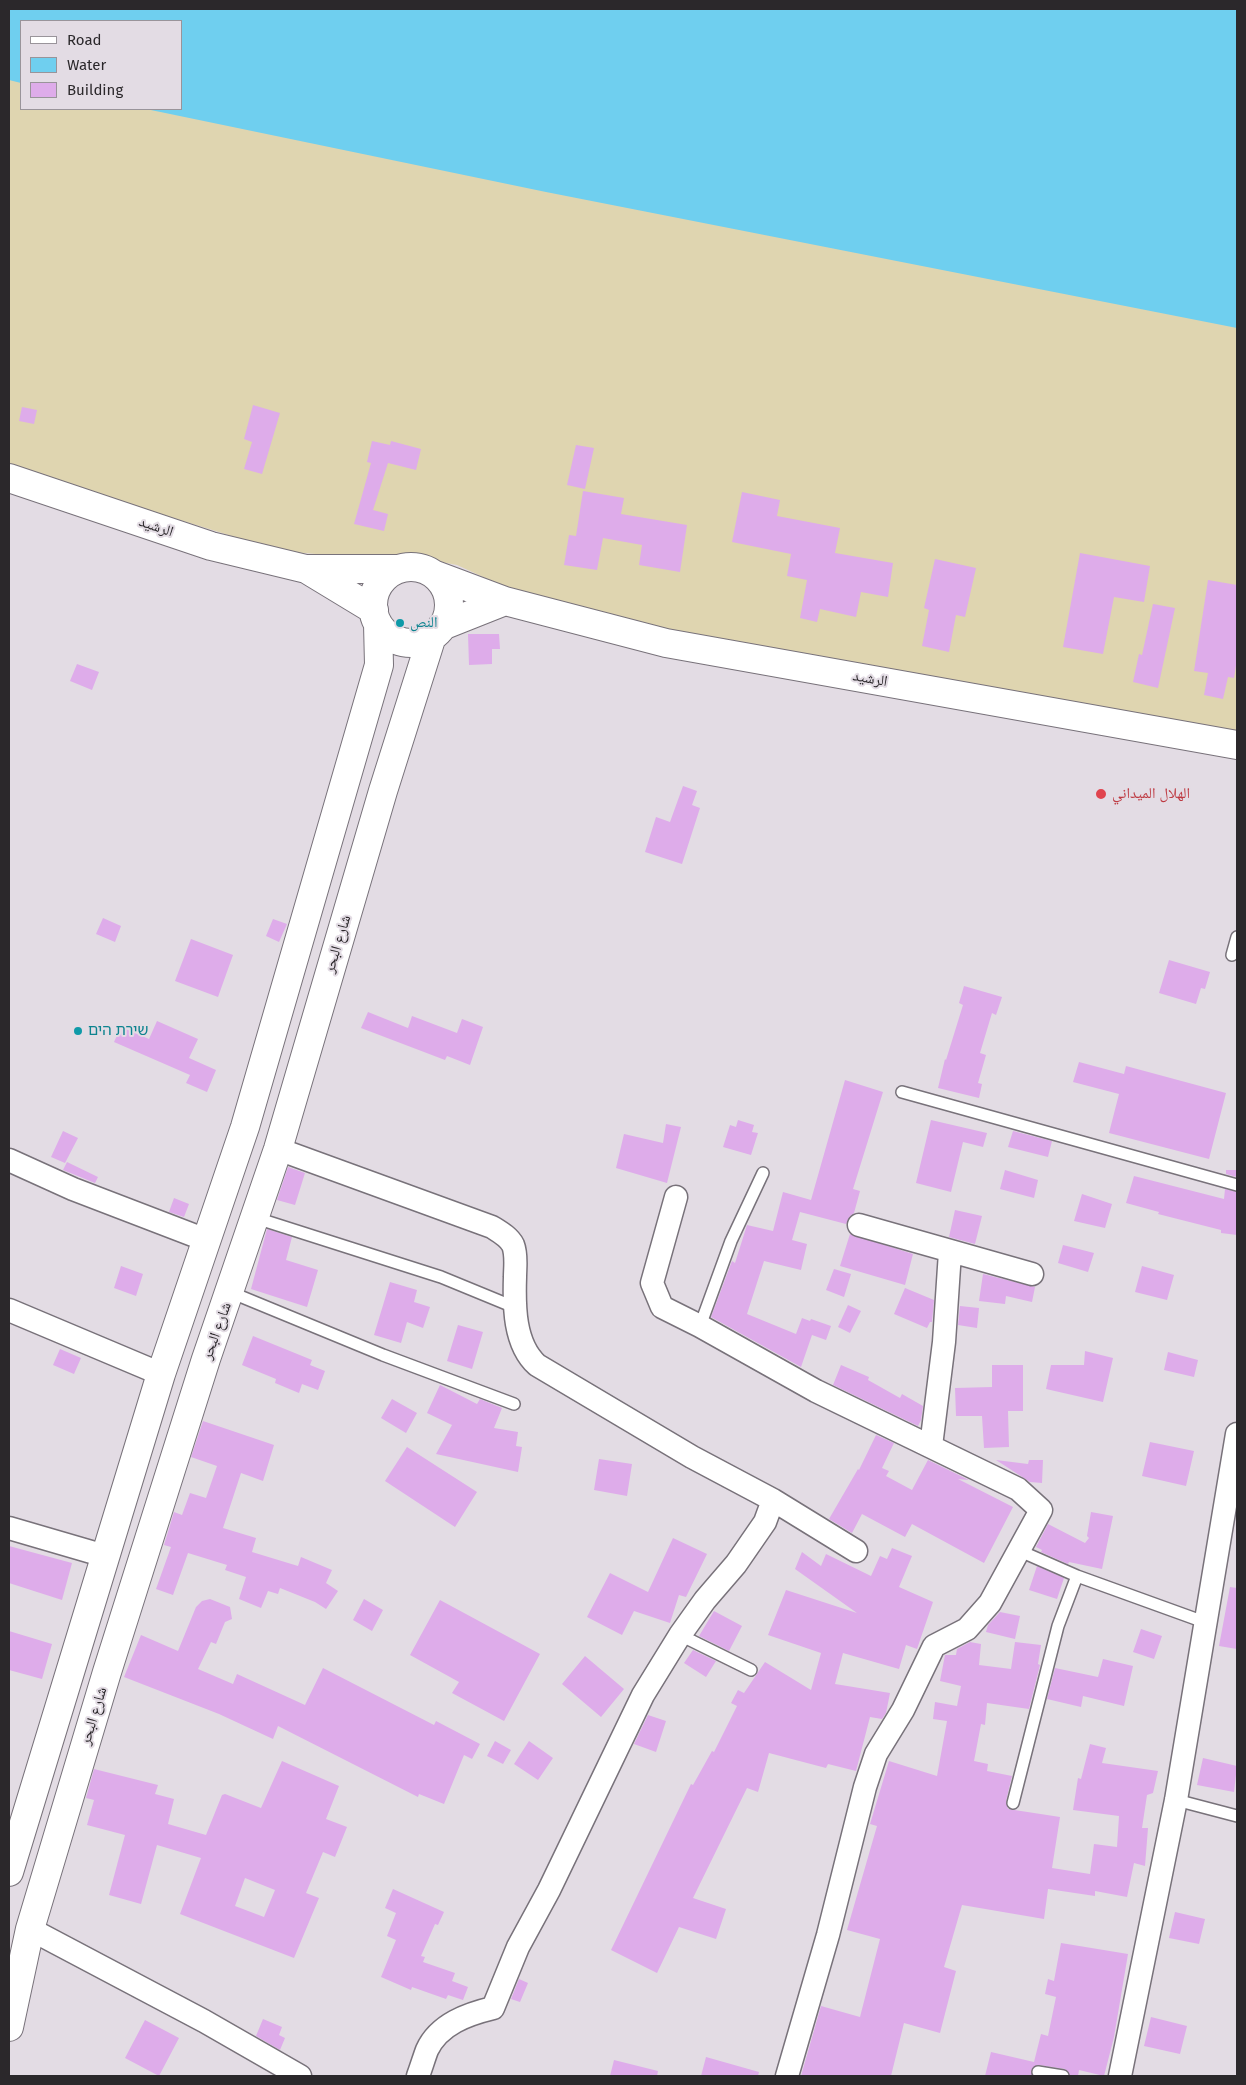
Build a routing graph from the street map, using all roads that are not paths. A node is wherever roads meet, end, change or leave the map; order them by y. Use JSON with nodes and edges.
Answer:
{"nodes":[{"id":1,"x":9,"y":478,"type":"edge"},
{"id":2,"x":396,"y":569,"type":"junction"},
{"id":3,"x":306,"y":570,"type":"junction"},
{"id":4,"x":433,"y":574,"type":"junction"},
{"id":5,"x":505,"y":601,"type":"junction"},
{"id":6,"x":376,"y":617,"type":"junction"},
{"id":7,"x":437,"y":631,"type":"junction"},
{"id":8,"x":1237,"y":745,"type":"edge"},
{"id":9,"x":1237,"y":937,"type":"edge"},
{"id":10,"x":1232,"y":955,"type":"dead end"},
{"id":11,"x":902,"y":1092,"type":"dead end"},
{"id":12,"x":278,"y":1149,"type":"junction"},
{"id":13,"x":9,"y":1160,"type":"edge"},
{"id":14,"x":763,"y":1174,"type":"dead end"},
{"id":15,"x":1237,"y":1184,"type":"edge"},
{"id":16,"x":676,"y":1197,"type":"dead end"},
{"id":17,"x":256,"y":1218,"type":"junction"},
{"id":18,"x":859,"y":1224,"type":"dead end"},
{"id":19,"x":206,"y":1240,"type":"junction"},
{"id":20,"x":950,"y":1252,"type":"junction"},
{"id":21,"x":1032,"y":1274,"type":"dead end"},
{"id":22,"x":230,"y":1292,"type":"junction"},
{"id":23,"x":514,"y":1307,"type":"junction"},
{"id":24,"x":9,"y":1310,"type":"edge"},
{"id":25,"x":700,"y":1326,"type":"junction"},
{"id":26,"x":161,"y":1374,"type":"junction"},
{"id":27,"x":514,"y":1404,"type":"dead end"},
{"id":28,"x":1237,"y":1434,"type":"edge"},
{"id":29,"x":931,"y":1446,"type":"junction"},
{"id":30,"x":773,"y":1500,"type":"junction"},
{"id":31,"x":9,"y":1528,"type":"edge"},
{"id":32,"x":856,"y":1551,"type":"dead end"},
{"id":33,"x":1020,"y":1551,"type":"junction"},
{"id":34,"x":105,"y":1556,"type":"junction"},
{"id":35,"x":1077,"y":1576,"type":"junction"},
{"id":36,"x":1207,"y":1623,"type":"junction"},
{"id":37,"x":680,"y":1635,"type":"junction"},
{"id":38,"x":751,"y":1670,"type":"dead end"},
{"id":39,"x":1176,"y":1800,"type":"junction"},
{"id":40,"x":1012,"y":1803,"type":"dead end"},
{"id":41,"x":1237,"y":1816,"type":"edge"},
{"id":42,"x":9,"y":1872,"type":"edge"},
{"id":43,"x":30,"y":1929,"type":"junction"},
{"id":44,"x":9,"y":2027,"type":"edge"},
{"id":45,"x":1038,"y":2072,"type":"dead end"},
{"id":46,"x":300,"y":2076,"type":"edge"},
{"id":47,"x":418,"y":2076,"type":"edge"},
{"id":48,"x":787,"y":2076,"type":"edge"},
{"id":49,"x":1062,"y":2076,"type":"edge"},
{"id":50,"x":1120,"y":2076,"type":"edge"}],
"edges":[{"from":1,"to":3,"type":"main road","name":"الرشيد"},
{"from":2,"to":3,"type":"main road","name":"الرشيد"},
{"from":2,"to":4,"type":"main road"},
{"from":2,"to":6,"type":"main road"},
{"from":3,"to":6,"type":"main road","name":"الرشيد"},
{"from":4,"to":5,"type":"main road","name":"الرشيد"},
{"from":4,"to":7,"type":"main road"},
{"from":5,"to":7,"type":"main road"},
{"from":5,"to":8,"type":"main road","name":"الرشيد"},
{"from":6,"to":7,"type":"main road"},
{"from":6,"to":19,"type":"main road"},
{"from":7,"to":12,"type":"main road","name":"شارع البحر"},
{"from":9,"to":10,"type":"lane"},
{"from":11,"to":15,"type":"lane"},
{"from":12,"to":17,"type":"main road","name":"شارع البحر"},
{"from":12,"to":23,"type":"street"},
{"from":13,"to":19,"type":"street"},
{"from":14,"to":25,"type":"lane"},
{"from":16,"to":25,"type":"street"},
{"from":17,"to":22,"type":"main road","name":"شارع البحر"},
{"from":17,"to":23,"type":"lane"},
{"from":18,"to":20,"type":"street"},
{"from":19,"to":26,"type":"main road"},
{"from":20,"to":21,"type":"street"},
{"from":20,"to":29,"type":"street"},
{"from":22,"to":27,"type":"lane"},
{"from":22,"to":43,"type":"main road","name":"شارع البحر"},
{"from":23,"to":30,"type":"street"},
{"from":24,"to":26,"type":"street"},
{"from":25,"to":29,"type":"street"},
{"from":26,"to":34,"type":"main road"},
{"from":28,"to":36,"type":"street"},
{"from":29,"to":33,"type":"street"},
{"from":30,"to":32,"type":"street"},
{"from":30,"to":37,"type":"street"},
{"from":31,"to":34,"type":"street"},
{"from":33,"to":35,"type":"lane"},
{"from":33,"to":48,"type":"street"},
{"from":34,"to":42,"type":"main road"},
{"from":35,"to":36,"type":"lane"},
{"from":35,"to":40,"type":"lane"},
{"from":36,"to":39,"type":"street"},
{"from":37,"to":38,"type":"lane"},
{"from":37,"to":47,"type":"street"},
{"from":39,"to":41,"type":"lane"},
{"from":39,"to":50,"type":"street"},
{"from":43,"to":44,"type":"main road","name":"شارع البحر"},
{"from":43,"to":46,"type":"street"},
{"from":45,"to":49,"type":"lane"}]}
